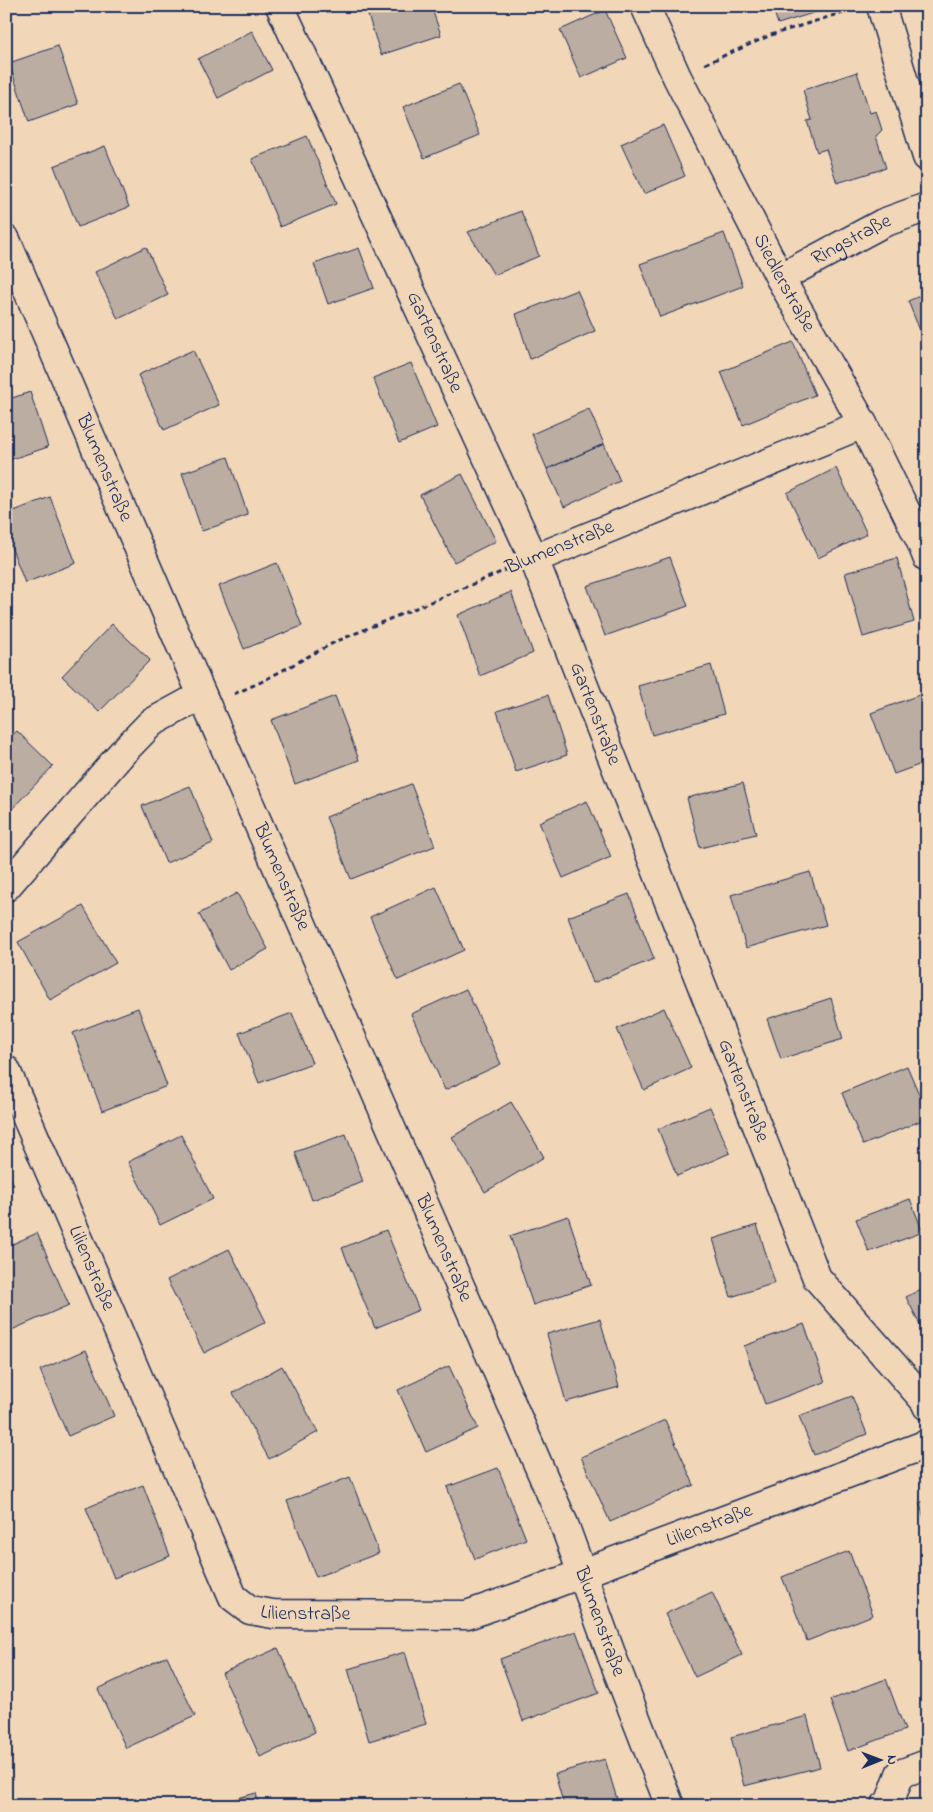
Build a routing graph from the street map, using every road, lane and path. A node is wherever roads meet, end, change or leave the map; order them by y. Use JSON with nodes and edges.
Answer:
{"nodes":[{"id":1,"x":280,"y":6,"type":"edge"},
{"id":2,"x":645,"y":6,"type":"edge"},
{"id":3,"x":881,"y":6,"type":"edge"},
{"id":4,"x":854,"y":9,"type":"dead end"},
{"id":5,"x":677,"y":77,"type":"junction"},
{"id":6,"x":927,"y":157,"type":"edge"},
{"id":7,"x":927,"y":207,"type":"edge"},
{"id":8,"x":6,"y":240,"type":"edge"},
{"id":9,"x":780,"y":278,"type":"junction"},
{"id":10,"x":863,"y":424,"type":"junction"},
{"id":11,"x":925,"y":546,"type":"edge"},
{"id":12,"x":534,"y":559,"type":"junction"},
{"id":13,"x":261,"y":682,"type":"dead end"},
{"id":14,"x":202,"y":695,"type":"junction"},
{"id":15,"x":6,"y":888,"type":"edge"},
{"id":16,"x":6,"y":1070,"type":"edge"},
{"id":17,"x":927,"y":1406,"type":"edge"},
{"id":18,"x":927,"y":1444,"type":"edge"},
{"id":19,"x":582,"y":1573,"type":"junction"},
{"id":20,"x":927,"y":1764,"type":"edge"},
{"id":21,"x":670,"y":1806,"type":"edge"},
{"id":22,"x":885,"y":1806,"type":"edge"}],
"edges":[{"from":1,"to":12,"type":"street","name":"Gartenstraße"},
{"from":2,"to":5,"type":"street","name":"Siedlerstraße"},
{"from":3,"to":6,"type":"street"},
{"from":4,"to":5,"type":"path"},
{"from":5,"to":9,"type":"street","name":"Siedlerstraße"},
{"from":7,"to":9,"type":"street","name":"Ringstraße"},
{"from":8,"to":14,"type":"street","name":"Blumenstraße"},
{"from":9,"to":10,"type":"street","name":"Siedlerstraße"},
{"from":10,"to":11,"type":"street","name":"Siedlerstraße"},
{"from":10,"to":12,"type":"street","name":"Blumenstraße"},
{"from":12,"to":13,"type":"path","name":"Blumenstraße"},
{"from":12,"to":17,"type":"street","name":"Gartenstraße"},
{"from":14,"to":15,"type":"street"},
{"from":14,"to":19,"type":"street","name":"Blumenstraße"},
{"from":16,"to":19,"type":"street","name":"Lilienstraße"},
{"from":18,"to":19,"type":"street","name":"Lilienstraße"},
{"from":19,"to":21,"type":"street","name":"Blumenstraße"},
{"from":20,"to":22,"type":"street"}]}
